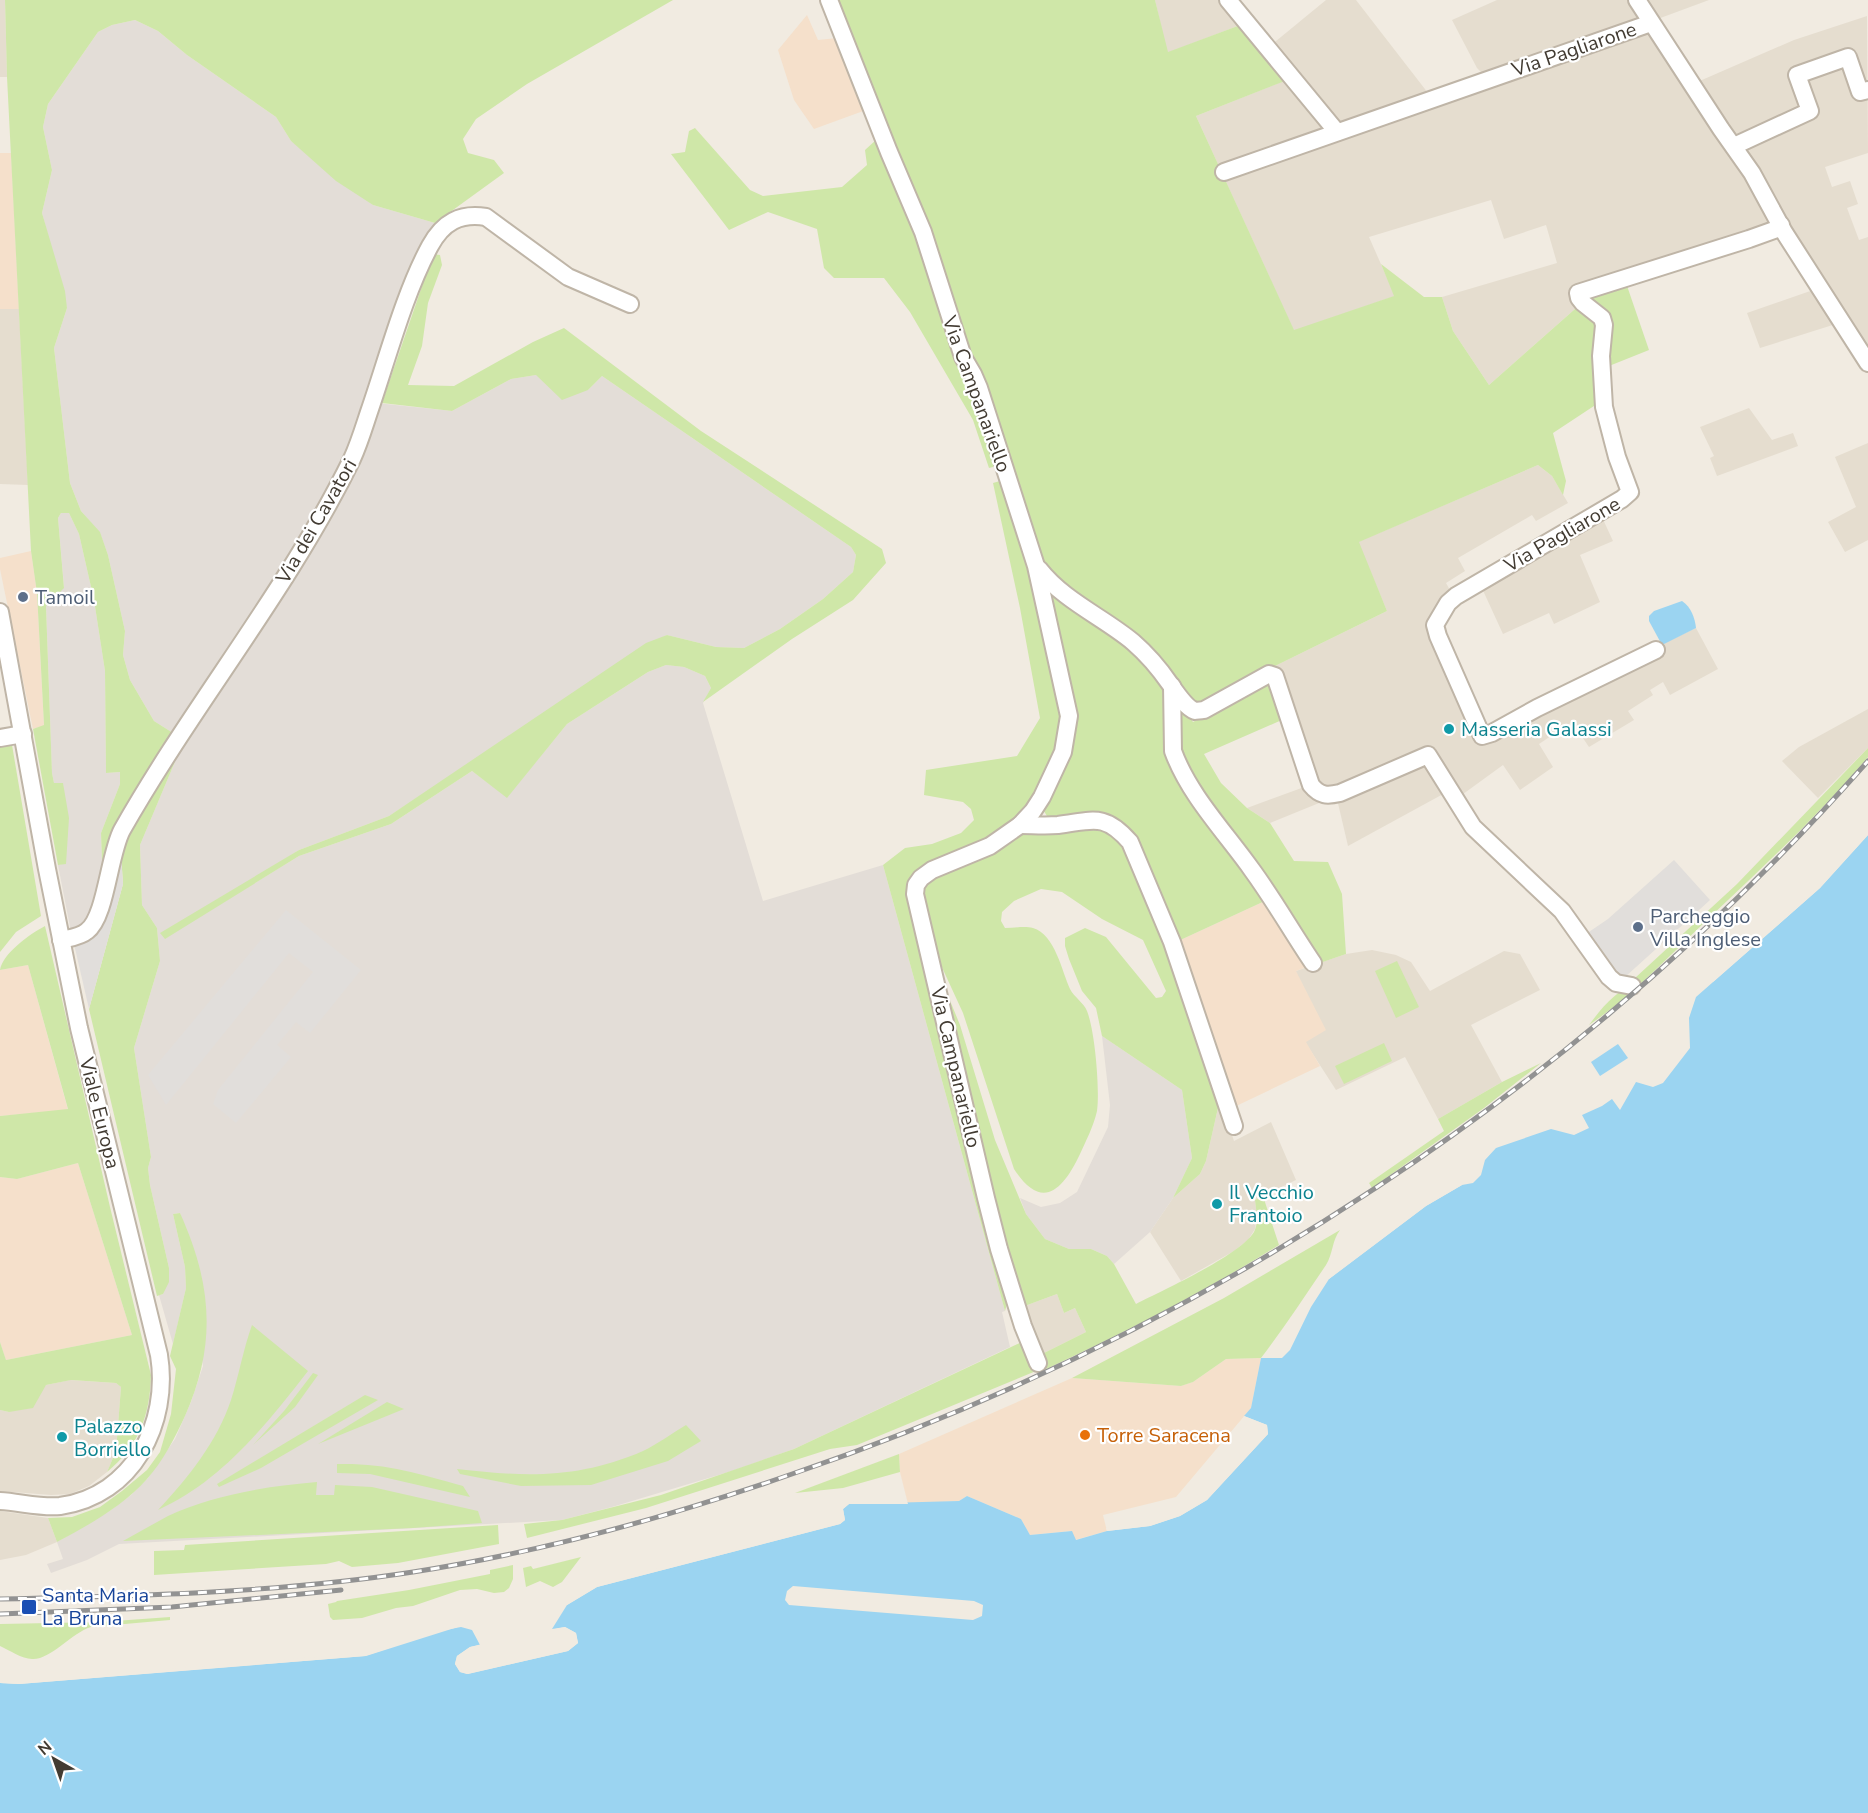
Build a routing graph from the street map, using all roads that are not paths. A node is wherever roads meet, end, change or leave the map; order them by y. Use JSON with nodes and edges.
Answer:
{"nodes":[{"id":1,"x":829,"y":0,"type":"edge"},
{"id":2,"x":1228,"y":0,"type":"edge"},
{"id":3,"x":1637,"y":0,"type":"edge"},
{"id":4,"x":1651,"y":22,"type":"junction"},
{"id":5,"x":1868,"y":90,"type":"edge"},
{"id":6,"x":1337,"y":132,"type":"junction"},
{"id":7,"x":1734,"y":146,"type":"junction"},
{"id":8,"x":1224,"y":172,"type":"dead end"},
{"id":9,"x":1781,"y":225,"type":"junction"},
{"id":10,"x":630,"y":304,"type":"dead end"},
{"id":11,"x":1868,"y":363,"type":"edge"},
{"id":12,"x":1036,"y":566,"type":"junction"},
{"id":13,"x":0,"y":612,"type":"edge"},
{"id":14,"x":1656,"y":650,"type":"dead end"},
{"id":15,"x":1172,"y":687,"type":"junction"},
{"id":16,"x":23,"y":734,"type":"junction"},
{"id":17,"x":0,"y":738,"type":"edge"},
{"id":18,"x":1020,"y":825,"type":"junction"},
{"id":19,"x":61,"y":940,"type":"junction"},
{"id":20,"x":1313,"y":963,"type":"dead end"},
{"id":21,"x":1632,"y":986,"type":"dead end"},
{"id":22,"x":1234,"y":1126,"type":"dead end"},
{"id":23,"x":1038,"y":1363,"type":"dead end"},
{"id":24,"x":0,"y":1501,"type":"edge"}],
"edges":[{"from":1,"to":12,"type":"street","name":"Via Campanariello"},
{"from":2,"to":6,"type":"street"},
{"from":3,"to":4,"type":"street","name":"Via Pagliarone"},
{"from":4,"to":6,"type":"street","name":"Via Pagliarone"},
{"from":4,"to":7,"type":"street","name":"Via Pagliarone"},
{"from":5,"to":7,"type":"street"},
{"from":6,"to":8,"type":"street","name":"Via Pagliarone"},
{"from":7,"to":9,"type":"street","name":"Via Pagliarone"},
{"from":9,"to":11,"type":"street","name":"Via Pagliarone"},
{"from":9,"to":14,"type":"street","name":"Via Pagliarone"},
{"from":10,"to":19,"type":"street","name":"Via dei Cavatori"},
{"from":12,"to":15,"type":"street"},
{"from":12,"to":18,"type":"street","name":"Via Campanariello"},
{"from":13,"to":16,"type":"street","name":"Viale Europa"},
{"from":15,"to":20,"type":"street"},
{"from":15,"to":21,"type":"street"},
{"from":16,"to":17,"type":"street"},
{"from":16,"to":19,"type":"street","name":"Viale Europa"},
{"from":18,"to":22,"type":"street"},
{"from":18,"to":23,"type":"street","name":"Via Campanariello"},
{"from":19,"to":24,"type":"street","name":"Viale Europa"}]}
